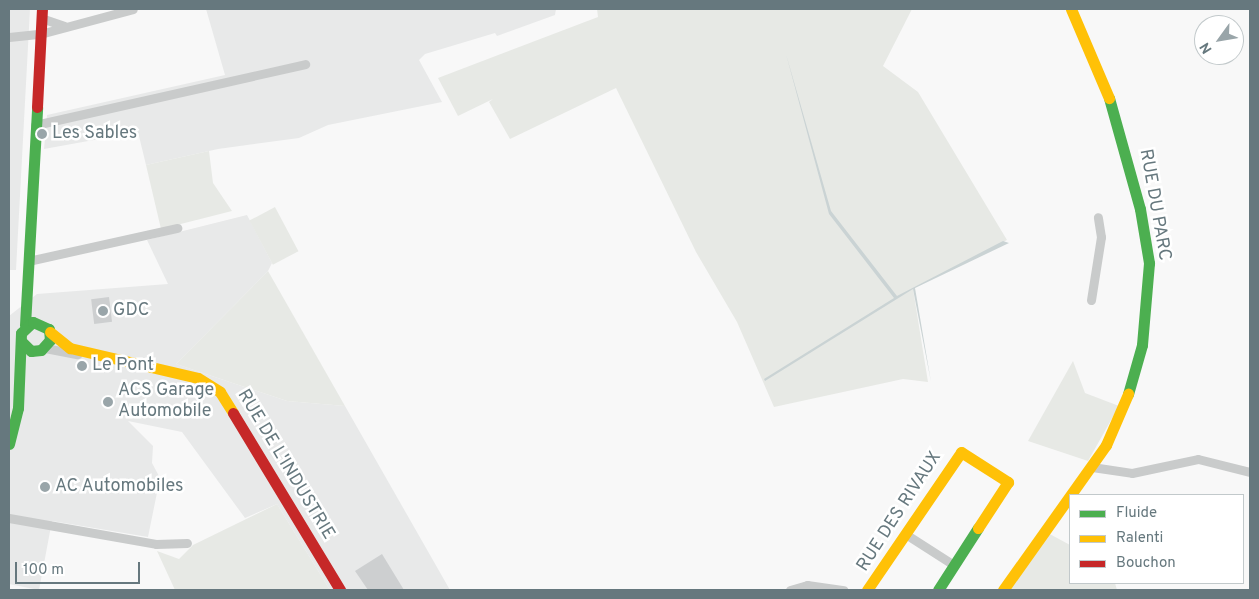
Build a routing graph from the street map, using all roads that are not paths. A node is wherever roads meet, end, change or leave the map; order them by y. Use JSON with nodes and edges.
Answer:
{"nodes":[{"id":1,"x":133,"y":9,"type":"edge"},
{"id":2,"x":1071,"y":9,"type":"edge"},
{"id":3,"x":41,"y":13,"type":"edge"},
{"id":4,"x":64,"y":26,"type":"junction"},
{"id":5,"x":40,"y":34,"type":"junction"},
{"id":6,"x":9,"y":37,"type":"edge"},
{"id":7,"x":305,"y":64,"type":"dead end"},
{"id":8,"x":35,"y":124,"type":"junction"},
{"id":9,"x":1098,"y":217,"type":"dead end"},
{"id":10,"x":177,"y":228,"type":"dead end"},
{"id":11,"x":28,"y":266,"type":"junction"},
{"id":12,"x":1091,"y":300,"type":"dead end"},
{"id":13,"x":41,"y":322,"type":"junction"},
{"id":14,"x":25,"y":326,"type":"junction"},
{"id":15,"x":50,"y":332,"type":"junction"},
{"id":16,"x":21,"y":341,"type":"junction"},
{"id":17,"x":43,"y":349,"type":"junction"},
{"id":18,"x":98,"y":356,"type":"junction"},
{"id":19,"x":18,"y":401,"type":"junction"},
{"id":20,"x":9,"y":444,"type":"edge"},
{"id":21,"x":1092,"y":466,"type":"junction"},
{"id":22,"x":1250,"y":472,"type":"edge"},
{"id":23,"x":1072,"y":494,"type":"edge"},
{"id":24,"x":1069,"y":498,"type":"edge"},
{"id":25,"x":9,"y":518,"type":"edge"},
{"id":26,"x":907,"y":535,"type":"junction"},
{"id":27,"x":188,"y":543,"type":"dead end"},
{"id":28,"x":954,"y":565,"type":"junction"},
{"id":29,"x":340,"y":590,"type":"edge"},
{"id":30,"x":790,"y":590,"type":"edge"},
{"id":31,"x":844,"y":590,"type":"edge"},
{"id":32,"x":867,"y":590,"type":"edge"},
{"id":33,"x":938,"y":590,"type":"edge"},
{"id":34,"x":1003,"y":590,"type":"edge"}],
"edges":[{"from":1,"to":4,"type":"street"},
{"from":2,"to":21,"type":"street","name":"RUE DU PARC"},
{"from":3,"to":4,"type":"street"},
{"from":3,"to":5,"type":"street"},
{"from":4,"to":5,"type":"street"},
{"from":5,"to":6,"type":"street"},
{"from":5,"to":8,"type":"street"},
{"from":7,"to":8,"type":"street"},
{"from":8,"to":11,"type":"street"},
{"from":9,"to":12,"type":"street"},
{"from":10,"to":11,"type":"street"},
{"from":11,"to":13,"type":"street"},
{"from":11,"to":14,"type":"street"},
{"from":13,"to":14,"type":"street"},
{"from":13,"to":15,"type":"street"},
{"from":14,"to":16,"type":"street"},
{"from":15,"to":17,"type":"street"},
{"from":15,"to":18,"type":"street","name":"RUE DE L'INDUSTRIE"},
{"from":16,"to":17,"type":"street"},
{"from":16,"to":19,"type":"street"},
{"from":17,"to":18,"type":"street","name":"RUE DE L'INDUSTRIE"},
{"from":17,"to":19,"type":"street"},
{"from":18,"to":29,"type":"street","name":"RUE DE L'INDUSTRIE"},
{"from":19,"to":20,"type":"street"},
{"from":21,"to":22,"type":"street"},
{"from":21,"to":23,"type":"street","name":"RUE DU PARC"},
{"from":24,"to":34,"type":"street","name":"RUE DU PARC"},
{"from":25,"to":27,"type":"street"},
{"from":26,"to":28,"type":"street"},
{"from":26,"to":28,"type":"street","name":"RUE DES RIVAUX"},
{"from":26,"to":32,"type":"street","name":"RUE DES RIVAUX"},
{"from":28,"to":33,"type":"street"},
{"from":30,"to":31,"type":"street"}]}
